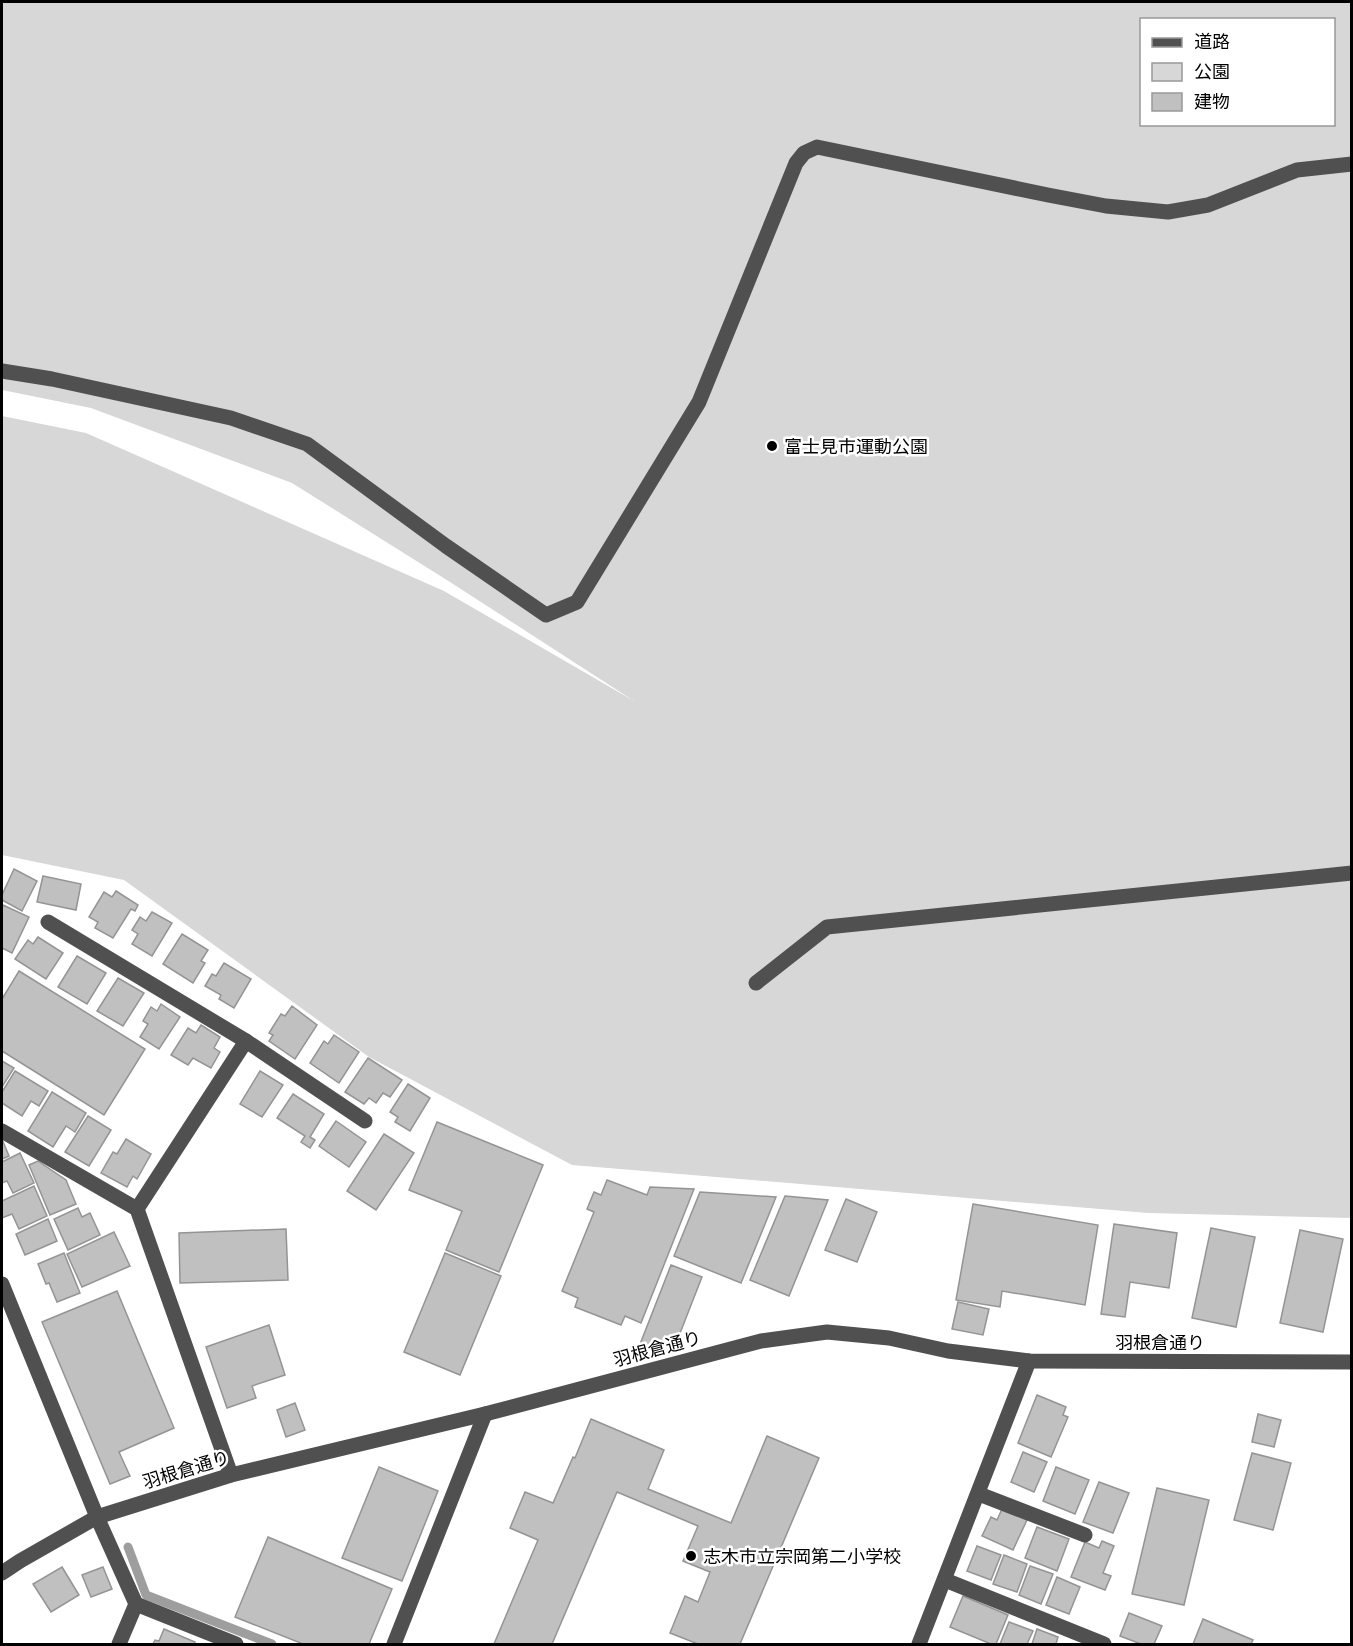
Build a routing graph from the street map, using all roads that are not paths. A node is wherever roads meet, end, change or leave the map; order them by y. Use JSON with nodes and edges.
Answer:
{"nodes":[{"id":1,"x":1352,"y":165,"type":"edge"},
{"id":2,"x":2,"y":370,"type":"edge"},
{"id":3,"x":1352,"y":873,"type":"edge"},
{"id":4,"x":48,"y":922,"type":"dead end"},
{"id":5,"x":756,"y":983,"type":"dead end"},
{"id":6,"x":246,"y":1041,"type":"junction"},
{"id":7,"x":364,"y":1121,"type":"dead end"},
{"id":8,"x":2,"y":1131,"type":"edge"},
{"id":9,"x":137,"y":1209,"type":"junction"},
{"id":10,"x":2,"y":1284,"type":"edge"},
{"id":11,"x":1029,"y":1361,"type":"junction"},
{"id":12,"x":1352,"y":1362,"type":"edge"},
{"id":13,"x":484,"y":1414,"type":"junction"},
{"id":14,"x":231,"y":1475,"type":"junction"},
{"id":15,"x":979,"y":1494,"type":"junction"},
{"id":16,"x":97,"y":1517,"type":"junction"},
{"id":17,"x":1085,"y":1535,"type":"dead end"},
{"id":18,"x":2,"y":1573,"type":"edge"},
{"id":19,"x":945,"y":1580,"type":"junction"},
{"id":20,"x":135,"y":1604,"type":"junction"},
{"id":21,"x":119,"y":1644,"type":"edge"},
{"id":22,"x":236,"y":1644,"type":"edge"},
{"id":23,"x":394,"y":1644,"type":"edge"},
{"id":24,"x":919,"y":1644,"type":"edge"},
{"id":25,"x":1104,"y":1644,"type":"edge"}],
"edges":[{"from":1,"to":2,"type":"street"},
{"from":3,"to":5,"type":"street"},
{"from":4,"to":6,"type":"street"},
{"from":6,"to":7,"type":"street"},
{"from":6,"to":9,"type":"street"},
{"from":8,"to":9,"type":"street"},
{"from":9,"to":14,"type":"street"},
{"from":10,"to":16,"type":"street"},
{"from":11,"to":12,"type":"street","name":"羽根倉通り"},
{"from":11,"to":13,"type":"street","name":"羽根倉通り"},
{"from":11,"to":15,"type":"street"},
{"from":13,"to":14,"type":"street","name":"羽根倉通り"},
{"from":13,"to":23,"type":"street"},
{"from":14,"to":16,"type":"street","name":"羽根倉通り"},
{"from":15,"to":17,"type":"street"},
{"from":15,"to":19,"type":"street"},
{"from":16,"to":18,"type":"street","name":"羽根倉通り"},
{"from":16,"to":20,"type":"street"},
{"from":19,"to":24,"type":"street"},
{"from":19,"to":25,"type":"street"},
{"from":20,"to":21,"type":"street"},
{"from":20,"to":22,"type":"street"}]}
